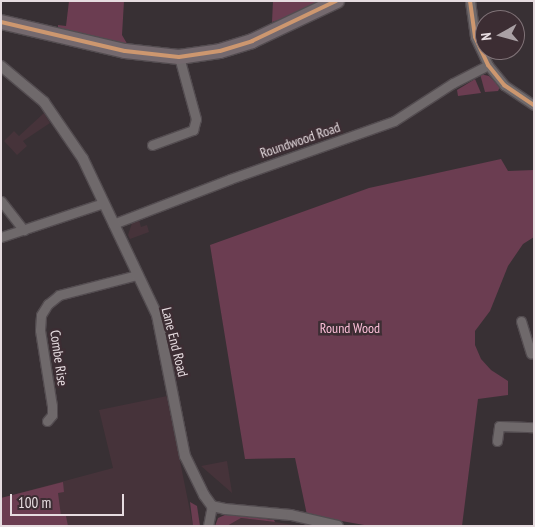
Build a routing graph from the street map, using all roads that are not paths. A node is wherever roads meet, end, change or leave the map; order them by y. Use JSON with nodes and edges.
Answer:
{"nodes":[{"id":1,"x":336,"y":1,"type":"edge"},
{"id":2,"x":470,"y":1,"type":"edge"},
{"id":3,"x":1,"y":22,"type":"edge"},
{"id":4,"x":179,"y":57,"type":"junction"},
{"id":5,"x":488,"y":65,"type":"junction"},
{"id":6,"x":1,"y":66,"type":"edge"},
{"id":7,"x":534,"y":105,"type":"edge"},
{"id":8,"x":152,"y":145,"type":"dead end"},
{"id":9,"x":1,"y":201,"type":"edge"},
{"id":10,"x":103,"y":203,"type":"junction"},
{"id":11,"x":113,"y":224,"type":"junction"},
{"id":12,"x":24,"y":230,"type":"junction"},
{"id":13,"x":1,"y":237,"type":"edge"},
{"id":14,"x":137,"y":275,"type":"junction"},
{"id":15,"x":521,"y":321,"type":"dead end"},
{"id":16,"x":530,"y":339,"type":"edge"},
{"id":17,"x":531,"y":354,"type":"dead end"},
{"id":18,"x":47,"y":421,"type":"dead end"},
{"id":19,"x":534,"y":427,"type":"edge"},
{"id":20,"x":498,"y":440,"type":"dead end"},
{"id":21,"x":212,"y":506,"type":"junction"},
{"id":22,"x":208,"y":526,"type":"edge"},
{"id":23,"x":338,"y":526,"type":"edge"}],
"edges":[{"from":1,"to":4,"type":"highway"},
{"from":2,"to":5,"type":"street"},
{"from":3,"to":4,"type":"highway"},
{"from":4,"to":8,"type":"street"},
{"from":5,"to":7,"type":"street"},
{"from":5,"to":11,"type":"street","name":"Roundwood Road"},
{"from":6,"to":10,"type":"street","name":"Lane End Road"},
{"from":9,"to":12,"type":"street"},
{"from":10,"to":11,"type":"street","name":"Lane End Road"},
{"from":10,"to":12,"type":"street"},
{"from":11,"to":14,"type":"street","name":"Lane End Road"},
{"from":12,"to":13,"type":"street"},
{"from":14,"to":18,"type":"street","name":"Combe Rise"},
{"from":14,"to":21,"type":"street","name":"Lane End Road"},
{"from":15,"to":16,"type":"street"},
{"from":16,"to":17,"type":"street"},
{"from":19,"to":20,"type":"street"},
{"from":21,"to":22,"type":"street"},
{"from":21,"to":23,"type":"street"}]}
